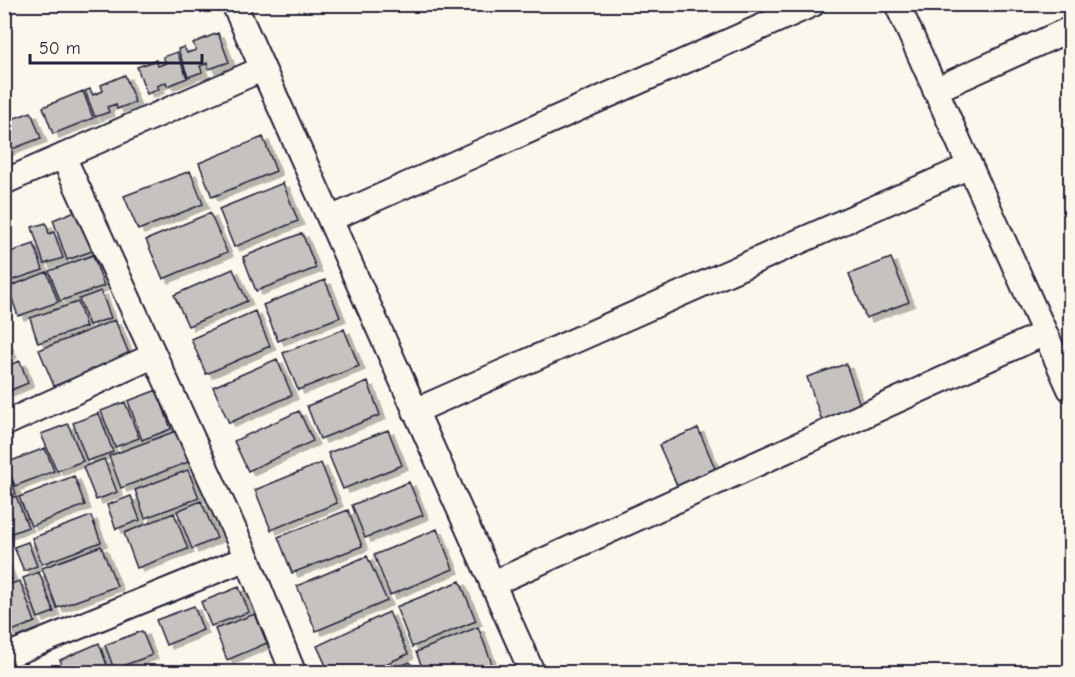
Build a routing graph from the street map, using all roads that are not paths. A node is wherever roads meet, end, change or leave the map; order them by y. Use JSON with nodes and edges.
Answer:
{"nodes":[{"id":1,"x":234,"y":4,"type":"edge"},
{"id":2,"x":813,"y":4,"type":"edge"},
{"id":3,"x":897,"y":4,"type":"edge"},
{"id":4,"x":1071,"y":29,"type":"edge"},
{"id":5,"x":262,"y":69,"type":"junction"},
{"id":6,"x":935,"y":90,"type":"junction"},
{"id":7,"x":63,"y":156,"type":"junction"},
{"id":8,"x":970,"y":166,"type":"junction"},
{"id":9,"x":4,"y":182,"type":"edge"},
{"id":10,"x":330,"y":219,"type":"junction"},
{"id":11,"x":1045,"y":333,"type":"junction"},
{"id":12,"x":153,"y":356,"type":"junction"},
{"id":13,"x":1071,"y":389,"type":"edge"},
{"id":14,"x":415,"y":411,"type":"junction"},
{"id":15,"x":4,"y":424,"type":"edge"},
{"id":16,"x":247,"y":558,"type":"junction"},
{"id":17,"x":492,"y":584,"type":"junction"},
{"id":18,"x":4,"y":657,"type":"edge"},
{"id":19,"x":293,"y":672,"type":"edge"},
{"id":20,"x":532,"y":672,"type":"edge"}],
"edges":[{"from":1,"to":5,"type":"street"},
{"from":2,"to":10,"type":"street"},
{"from":3,"to":6,"type":"street"},
{"from":4,"to":6,"type":"street"},
{"from":5,"to":7,"type":"street"},
{"from":5,"to":10,"type":"street"},
{"from":6,"to":8,"type":"street"},
{"from":7,"to":9,"type":"street"},
{"from":7,"to":12,"type":"street"},
{"from":8,"to":11,"type":"street"},
{"from":8,"to":14,"type":"street"},
{"from":10,"to":14,"type":"street"},
{"from":11,"to":13,"type":"street"},
{"from":11,"to":17,"type":"street"},
{"from":12,"to":15,"type":"street"},
{"from":12,"to":16,"type":"street"},
{"from":14,"to":17,"type":"street"},
{"from":16,"to":18,"type":"street"},
{"from":16,"to":19,"type":"street"},
{"from":17,"to":20,"type":"street"}]}
